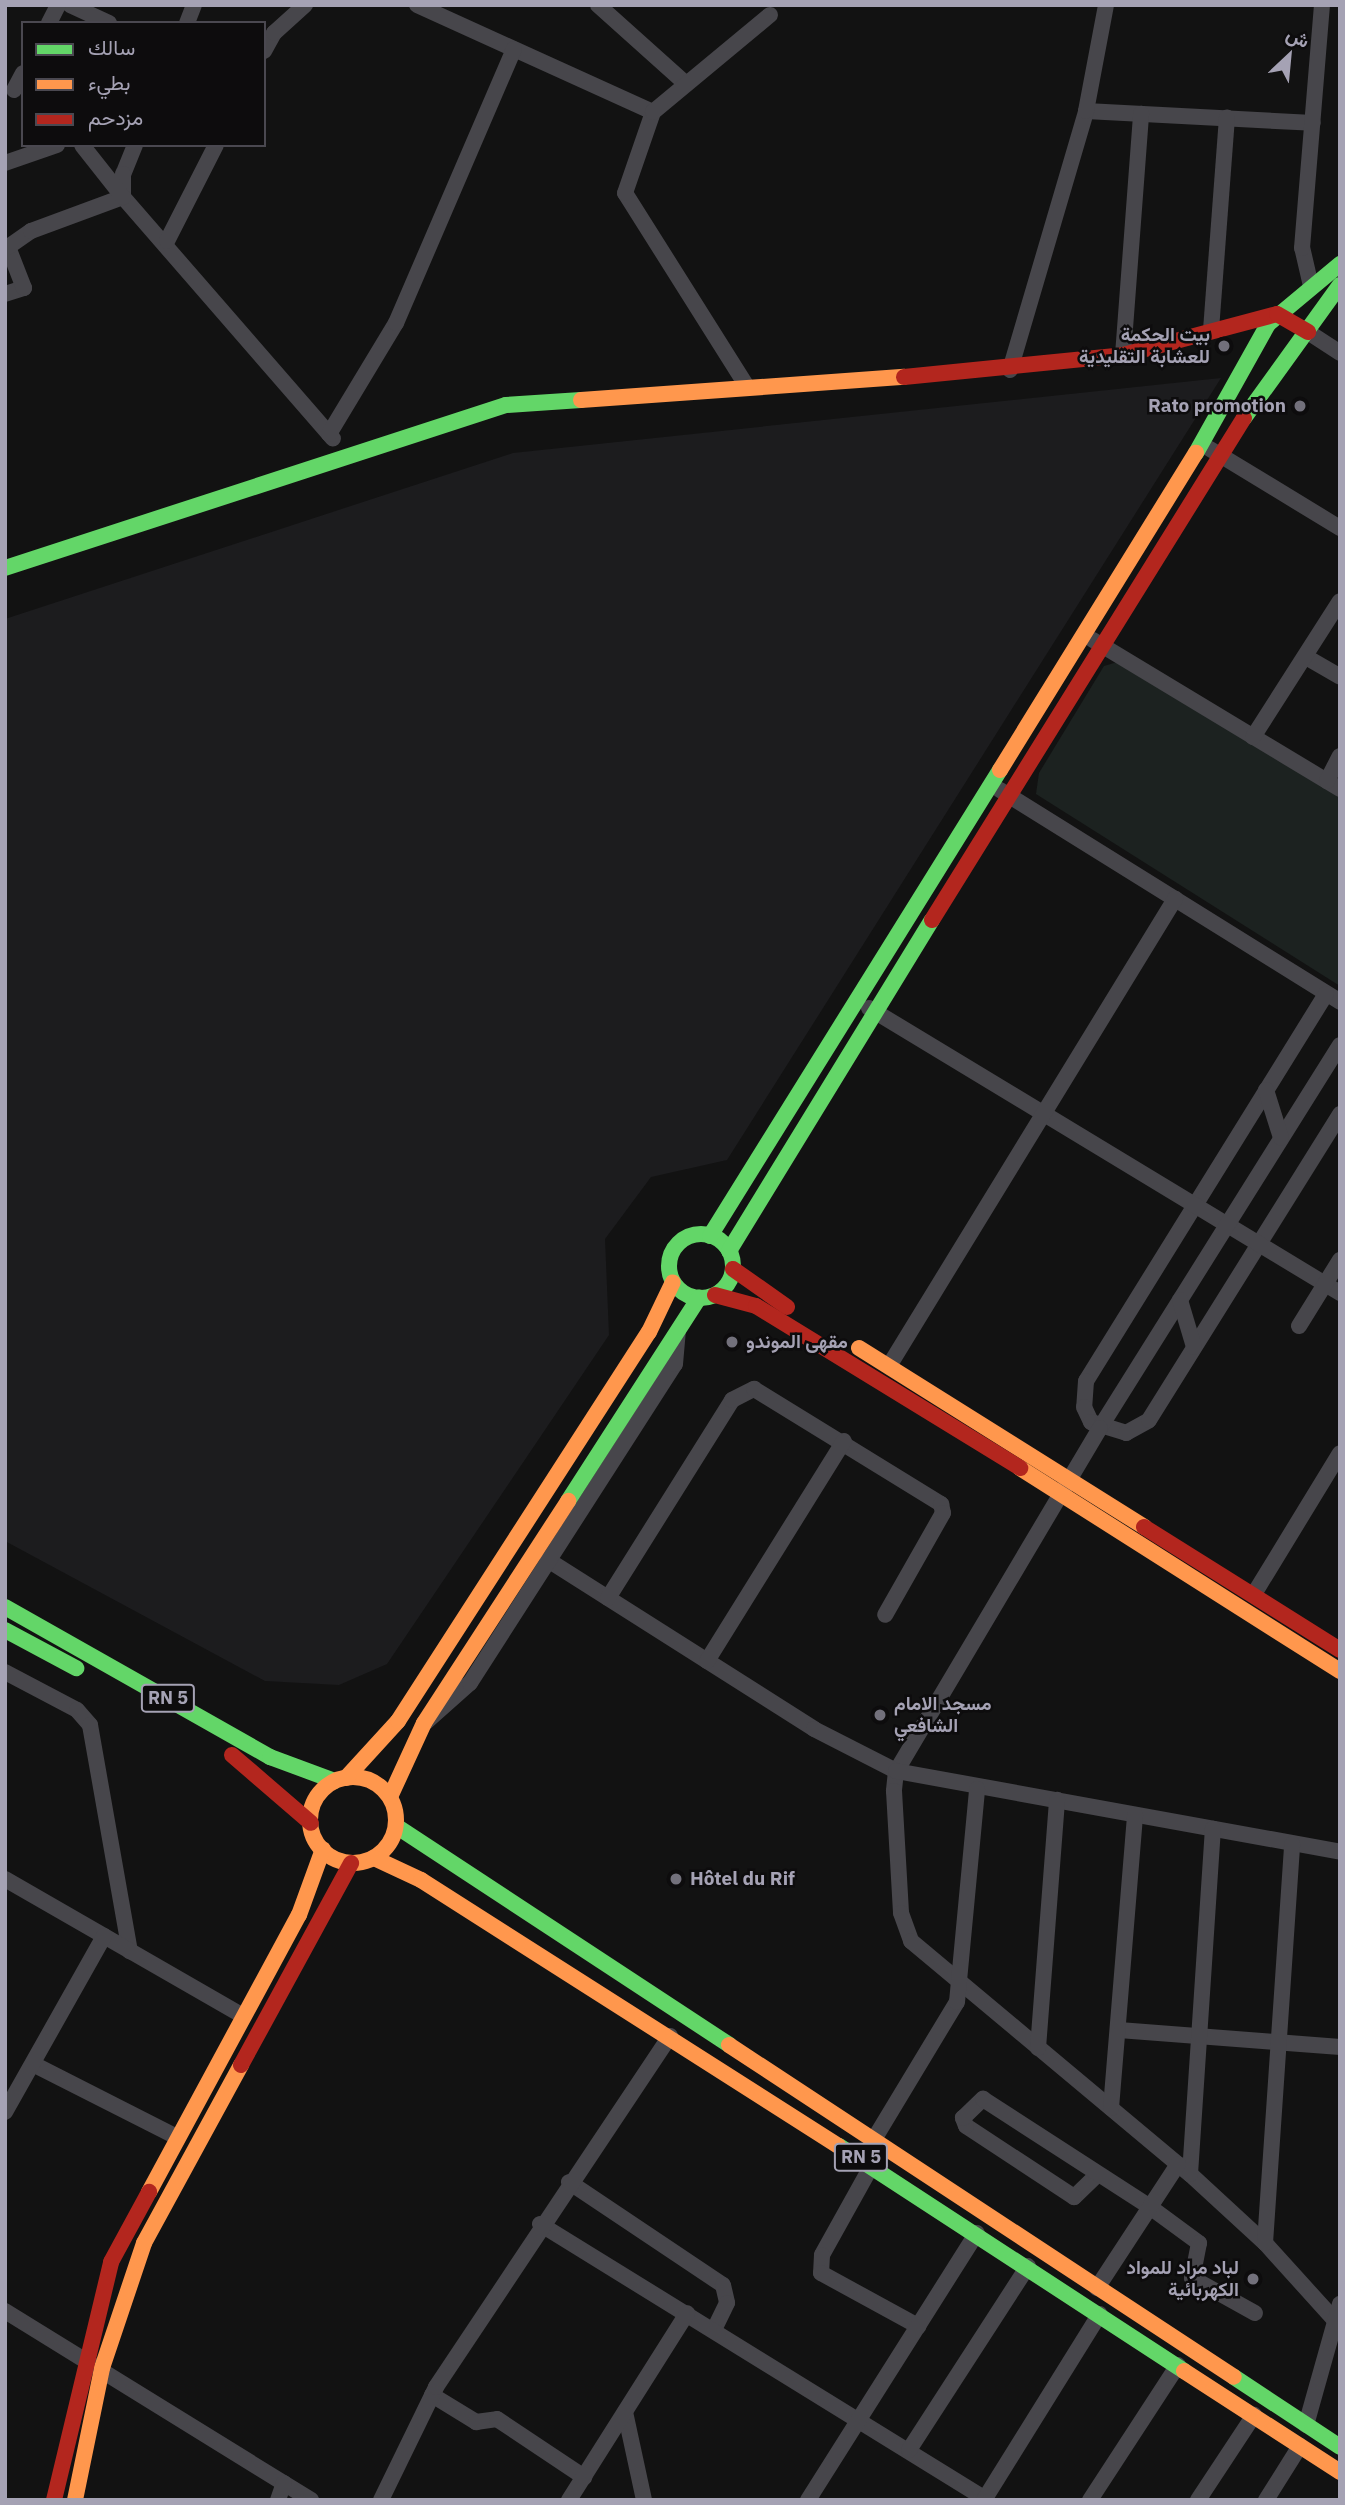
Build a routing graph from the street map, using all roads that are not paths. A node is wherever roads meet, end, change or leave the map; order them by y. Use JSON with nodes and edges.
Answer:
{"nodes":[{"id":1,"x":58,"y":5,"type":"edge"},
{"id":2,"x":70,"y":5,"type":"edge"},
{"id":3,"x":305,"y":5,"type":"edge"},
{"id":4,"x":418,"y":5,"type":"edge"},
{"id":5,"x":597,"y":5,"type":"edge"},
{"id":6,"x":1106,"y":5,"type":"edge"},
{"id":7,"x":1322,"y":5,"type":"edge"},
{"id":8,"x":770,"y":15,"type":"dead end"},
{"id":9,"x":50,"y":21,"type":"edge"},
{"id":10,"x":104,"y":21,"type":"edge"},
{"id":11,"x":266,"y":47,"type":"edge"},
{"id":12,"x":514,"y":49,"type":"junction"},
{"id":13,"x":687,"y":84,"type":"junction"},
{"id":14,"x":1086,"y":111,"type":"junction"},
{"id":15,"x":653,"y":112,"type":"junction"},
{"id":16,"x":1141,"y":114,"type":"junction"},
{"id":17,"x":1227,"y":118,"type":"junction"},
{"id":18,"x":1313,"y":123,"type":"junction"},
{"id":19,"x":51,"y":147,"type":"edge"},
{"id":20,"x":84,"y":147,"type":"edge"},
{"id":21,"x":134,"y":147,"type":"edge"},
{"id":22,"x":215,"y":147,"type":"edge"},
{"id":23,"x":5,"y":163,"type":"edge"},
{"id":24,"x":123,"y":197,"type":"junction"},
{"id":25,"x":167,"y":241,"type":"junction"},
{"id":26,"x":1337,"y":275,"type":"edge"},
{"id":27,"x":1311,"y":286,"type":"junction"},
{"id":28,"x":5,"y":294,"type":"edge"},
{"id":29,"x":1277,"y":314,"type":"junction"},
{"id":30,"x":1212,"y":330,"type":"junction"},
{"id":31,"x":1308,"y":332,"type":"junction"},
{"id":32,"x":1261,"y":338,"type":"junction"},
{"id":33,"x":1339,"y":352,"type":"edge"},
{"id":34,"x":1123,"y":355,"type":"junction"},
{"id":35,"x":1290,"y":358,"type":"junction"},
{"id":36,"x":1010,"y":370,"type":"junction"},
{"id":37,"x":746,"y":385,"type":"junction"},
{"id":38,"x":329,"y":434,"type":"junction"},
{"id":39,"x":1202,"y":444,"type":"junction"},
{"id":40,"x":344,"y":453,"type":"junction"},
{"id":41,"x":1217,"y":454,"type":"junction"},
{"id":42,"x":1340,"y":528,"type":"edge"},
{"id":43,"x":5,"y":568,"type":"edge"},
{"id":44,"x":1340,"y":601,"type":"edge"},
{"id":45,"x":1083,"y":634,"type":"junction"},
{"id":46,"x":1100,"y":644,"type":"junction"},
{"id":47,"x":1306,"y":657,"type":"junction"},
{"id":48,"x":1340,"y":677,"type":"edge"},
{"id":49,"x":1253,"y":737,"type":"junction"},
{"id":50,"x":1340,"y":756,"type":"edge"},
{"id":51,"x":991,"y":785,"type":"junction"},
{"id":52,"x":1333,"y":785,"type":"edge"},
{"id":53,"x":1009,"y":795,"type":"junction"},
{"id":54,"x":1175,"y":899,"type":"junction"},
{"id":55,"x":1333,"y":998,"type":"edge"},
{"id":56,"x":858,"y":1001,"type":"junction"},
{"id":57,"x":873,"y":1011,"type":"junction"},
{"id":58,"x":1340,"y":1045,"type":"edge"},
{"id":59,"x":1266,"y":1090,"type":"junction"},
{"id":60,"x":1043,"y":1112,"type":"junction"},
{"id":61,"x":1340,"y":1114,"type":"edge"},
{"id":62,"x":1281,"y":1138,"type":"junction"},
{"id":63,"x":1196,"y":1203,"type":"junction"},
{"id":64,"x":1228,"y":1223,"type":"junction"},
{"id":65,"x":709,"y":1236,"type":"junction"},
{"id":66,"x":1260,"y":1242,"type":"junction"},
{"id":67,"x":729,"y":1251,"type":"junction"},
{"id":68,"x":1340,"y":1260,"type":"edge"},
{"id":69,"x":733,"y":1269,"type":"junction"},
{"id":70,"x":673,"y":1282,"type":"junction"},
{"id":71,"x":1325,"y":1283,"type":"junction"},
{"id":72,"x":1340,"y":1293,"type":"edge"},
{"id":73,"x":707,"y":1297,"type":"junction"},
{"id":74,"x":1180,"y":1300,"type":"junction"},
{"id":75,"x":679,"y":1324,"type":"junction"},
{"id":76,"x":1299,"y":1326,"type":"dead end"},
{"id":77,"x":1194,"y":1348,"type":"junction"},
{"id":78,"x":889,"y":1366,"type":"junction"},
{"id":79,"x":1100,"y":1428,"type":"junction"},
{"id":80,"x":844,"y":1441,"type":"junction"},
{"id":81,"x":1340,"y":1453,"type":"edge"},
{"id":82,"x":1069,"y":1488,"type":"junction"},
{"id":83,"x":548,"y":1560,"type":"junction"},
{"id":84,"x":1254,"y":1594,"type":"junction"},
{"id":85,"x":608,"y":1598,"type":"junction"},
{"id":86,"x":5,"y":1607,"type":"edge"},
{"id":87,"x":885,"y":1615,"type":"dead end"},
{"id":88,"x":5,"y":1630,"type":"edge"},
{"id":89,"x":1340,"y":1650,"type":"edge"},
{"id":90,"x":707,"y":1661,"type":"junction"},
{"id":91,"x":1340,"y":1671,"type":"edge"},
{"id":92,"x":5,"y":1672,"type":"edge"},
{"id":93,"x":424,"y":1723,"type":"junction"},
{"id":94,"x":896,"y":1771,"type":"junction"},
{"id":95,"x":341,"y":1779,"type":"junction"},
{"id":96,"x":977,"y":1789,"type":"junction"},
{"id":97,"x":390,"y":1797,"type":"junction"},
{"id":98,"x":1057,"y":1800,"type":"junction"},
{"id":99,"x":1135,"y":1815,"type":"junction"},
{"id":100,"x":311,"y":1823,"type":"junction"},
{"id":101,"x":396,"y":1826,"type":"junction"},
{"id":102,"x":1213,"y":1829,"type":"junction"},
{"id":103,"x":1292,"y":1844,"type":"junction"},
{"id":104,"x":323,"y":1849,"type":"junction"},
{"id":105,"x":1340,"y":1852,"type":"edge"},
{"id":106,"x":374,"y":1858,"type":"junction"},
{"id":107,"x":351,"y":1863,"type":"junction"},
{"id":108,"x":5,"y":1879,"type":"edge"},
{"id":109,"x":104,"y":1936,"type":"junction"},
{"id":110,"x":130,"y":1951,"type":"junction"},
{"id":111,"x":961,"y":1984,"type":"junction"},
{"id":112,"x":243,"y":2016,"type":"junction"},
{"id":113,"x":1119,"y":2030,"type":"junction"},
{"id":114,"x":670,"y":2036,"type":"junction"},
{"id":115,"x":1198,"y":2036,"type":"junction"},
{"id":116,"x":1278,"y":2042,"type":"junction"},
{"id":117,"x":1340,"y":2046,"type":"edge"},
{"id":118,"x":1038,"y":2048,"type":"junction"},
{"id":119,"x":33,"y":2064,"type":"junction"},
{"id":120,"x":1111,"y":2108,"type":"junction"},
{"id":121,"x":5,"y":2112,"type":"edge"},
{"id":122,"x":177,"y":2137,"type":"junction"},
{"id":123,"x":873,"y":2141,"type":"junction"},
{"id":124,"x":872,"y":2165,"type":"junction"},
{"id":125,"x":1184,"y":2169,"type":"junction"},
{"id":126,"x":1097,"y":2175,"type":"junction"},
{"id":127,"x":569,"y":2182,"type":"junction"},
{"id":128,"x":1150,"y":2207,"type":"junction"},
{"id":129,"x":540,"y":2224,"type":"junction"},
{"id":130,"x":977,"y":2232,"type":"junction"},
{"id":131,"x":1265,"y":2243,"type":"junction"},
{"id":132,"x":1028,"y":2266,"type":"junction"},
{"id":133,"x":1097,"y":2288,"type":"junction"},
{"id":134,"x":1340,"y":2304,"type":"edge"},
{"id":135,"x":5,"y":2311,"type":"edge"},
{"id":136,"x":1255,"y":2313,"type":"dead end"},
{"id":137,"x":687,"y":2314,"type":"junction"},
{"id":138,"x":1100,"y":2314,"type":"junction"},
{"id":139,"x":1338,"y":2324,"type":"edge"},
{"id":140,"x":918,"y":2326,"type":"junction"},
{"id":141,"x":714,"y":2330,"type":"junction"},
{"id":142,"x":84,"y":2356,"type":"junction"},
{"id":143,"x":1178,"y":2365,"type":"junction"},
{"id":144,"x":102,"y":2368,"type":"junction"},
{"id":145,"x":432,"y":2395,"type":"junction"},
{"id":146,"x":625,"y":2412,"type":"junction"},
{"id":147,"x":1254,"y":2415,"type":"junction"},
{"id":148,"x":859,"y":2419,"type":"junction"},
{"id":149,"x":1306,"y":2425,"type":"junction"},
{"id":150,"x":1300,"y":2446,"type":"junction"},
{"id":151,"x":1340,"y":2447,"type":"edge"},
{"id":152,"x":909,"y":2451,"type":"junction"},
{"id":153,"x":1340,"y":2472,"type":"edge"},
{"id":154,"x":584,"y":2477,"type":"junction"},
{"id":155,"x":284,"y":2483,"type":"junction"},
{"id":156,"x":813,"y":2498,"type":"edge"},
{"id":157,"x":985,"y":2499,"type":"edge"},
{"id":158,"x":54,"y":2500,"type":"edge"},
{"id":159,"x":75,"y":2500,"type":"edge"},
{"id":160,"x":278,"y":2500,"type":"edge"},
{"id":161,"x":311,"y":2500,"type":"edge"},
{"id":162,"x":381,"y":2500,"type":"edge"},
{"id":163,"x":569,"y":2500,"type":"edge"},
{"id":164,"x":644,"y":2500,"type":"edge"},
{"id":165,"x":1090,"y":2500,"type":"edge"},
{"id":166,"x":1198,"y":2500,"type":"edge"},
{"id":167,"x":1266,"y":2500,"type":"edge"}],
"edges":[{"from":1,"to":9,"type":"street"},
{"from":2,"to":10,"type":"street"},
{"from":3,"to":11,"type":"street"},
{"from":4,"to":12,"type":"street"},
{"from":5,"to":13,"type":"street"},
{"from":6,"to":14,"type":"street"},
{"from":7,"to":18,"type":"street"},
{"from":8,"to":13,"type":"street"},
{"from":12,"to":15,"type":"street"},
{"from":12,"to":38,"type":"street"},
{"from":13,"to":15,"type":"street"},
{"from":14,"to":16,"type":"street"},
{"from":14,"to":36,"type":"street"},
{"from":15,"to":37,"type":"street"},
{"from":16,"to":17,"type":"street"},
{"from":16,"to":34,"type":"street"},
{"from":17,"to":18,"type":"street"},
{"from":17,"to":30,"type":"street"},
{"from":18,"to":27,"type":"street"},
{"from":19,"to":23,"type":"street"},
{"from":20,"to":24,"type":"street"},
{"from":21,"to":24,"type":"street"},
{"from":22,"to":25,"type":"street"},
{"from":24,"to":25,"type":"street"},
{"from":24,"to":28,"type":"street"},
{"from":25,"to":38,"type":"street"},
{"from":26,"to":27,"type":"main road"},
{"from":26,"to":31,"type":"main road"},
{"from":27,"to":29,"type":"main road"},
{"from":29,"to":30,"type":"main road"},
{"from":29,"to":31,"type":"main road"},
{"from":29,"to":32,"type":"main road"},
{"from":30,"to":34,"type":"main road"},
{"from":31,"to":33,"type":"street"},
{"from":31,"to":35,"type":"main road"},
{"from":32,"to":35,"type":"main road"},
{"from":32,"to":39,"type":"main road"},
{"from":34,"to":36,"type":"main road"},
{"from":35,"to":41,"type":"main road"},
{"from":36,"to":37,"type":"main road"},
{"from":37,"to":40,"type":"main road"},
{"from":38,"to":40,"type":"street"},
{"from":39,"to":41,"type":"street"},
{"from":39,"to":45,"type":"main road"},
{"from":40,"to":43,"type":"main road"},
{"from":41,"to":42,"type":"street"},
{"from":41,"to":46,"type":"main road"},
{"from":44,"to":47,"type":"street"},
{"from":45,"to":46,"type":"street"},
{"from":45,"to":51,"type":"main road"},
{"from":46,"to":49,"type":"street"},
{"from":46,"to":53,"type":"main road"},
{"from":47,"to":48,"type":"street"},
{"from":47,"to":49,"type":"street"},
{"from":49,"to":52,"type":"street"},
{"from":50,"to":52,"type":"street"},
{"from":51,"to":53,"type":"street"},
{"from":51,"to":56,"type":"main road"},
{"from":53,"to":54,"type":"street"},
{"from":53,"to":57,"type":"main road"},
{"from":54,"to":55,"type":"street"},
{"from":54,"to":60,"type":"street"},
{"from":55,"to":59,"type":"street"},
{"from":56,"to":57,"type":"street"},
{"from":56,"to":65,"type":"main road"},
{"from":57,"to":60,"type":"street"},
{"from":57,"to":67,"type":"main road"},
{"from":58,"to":62,"type":"street"},
{"from":59,"to":62,"type":"street"},
{"from":59,"to":63,"type":"street"},
{"from":60,"to":63,"type":"street"},
{"from":60,"to":78,"type":"street"},
{"from":61,"to":66,"type":"street"},
{"from":62,"to":64,"type":"street"},
{"from":63,"to":64,"type":"street"},
{"from":63,"to":79,"type":"street"},
{"from":64,"to":66,"type":"street"},
{"from":64,"to":74,"type":"street"},
{"from":65,"to":67,"type":"main road"},
{"from":65,"to":70,"type":"main road"},
{"from":66,"to":71,"type":"street"},
{"from":66,"to":77,"type":"street"},
{"from":67,"to":69,"type":"main road"},
{"from":68,"to":71,"type":"street"},
{"from":69,"to":73,"type":"main road"},
{"from":69,"to":78,"type":"main road"},
{"from":70,"to":73,"type":"main road"},
{"from":70,"to":95,"type":"main road"},
{"from":71,"to":72,"type":"street"},
{"from":71,"to":76,"type":"street"},
{"from":73,"to":75,"type":"main road"},
{"from":73,"to":82,"type":"main road"},
{"from":74,"to":77,"type":"street"},
{"from":74,"to":79,"type":"street"},
{"from":75,"to":83,"type":"street"},
{"from":75,"to":93,"type":"main road"},
{"from":77,"to":79,"type":"street"},
{"from":78,"to":82,"type":"main road"},
{"from":79,"to":82,"type":"street"},
{"from":80,"to":85,"type":"street"},
{"from":80,"to":87,"type":"street"},
{"from":80,"to":90,"type":"street"},
{"from":81,"to":84,"type":"street"},
{"from":82,"to":84,"type":"main road"},
{"from":82,"to":91,"type":"main road"},
{"from":82,"to":94,"type":"street"},
{"from":83,"to":85,"type":"street"},
{"from":83,"to":93,"type":"street"},
{"from":84,"to":89,"type":"main road"},
{"from":85,"to":90,"type":"street"},
{"from":86,"to":95,"type":"main road","number":"RN 5"},
{"from":88,"to":100,"type":"main road","number":"RN 5"},
{"from":90,"to":94,"type":"street"},
{"from":92,"to":110,"type":"street"},
{"from":93,"to":97,"type":"main road"},
{"from":94,"to":96,"type":"street"},
{"from":94,"to":111,"type":"street"},
{"from":95,"to":97,"type":"main road"},
{"from":95,"to":100,"type":"main road"},
{"from":96,"to":98,"type":"street"},
{"from":96,"to":111,"type":"street"},
{"from":97,"to":101,"type":"main road"},
{"from":98,"to":99,"type":"street"},
{"from":98,"to":118,"type":"street"},
{"from":99,"to":102,"type":"street"},
{"from":99,"to":113,"type":"street"},
{"from":100,"to":104,"type":"main road"},
{"from":101,"to":106,"type":"main road"},
{"from":101,"to":123,"type":"main road","number":"RN 5"},
{"from":102,"to":103,"type":"street"},
{"from":102,"to":115,"type":"street"},
{"from":103,"to":105,"type":"street"},
{"from":103,"to":116,"type":"street"},
{"from":104,"to":107,"type":"main road"},
{"from":104,"to":112,"type":"main road"},
{"from":106,"to":107,"type":"main road"},
{"from":106,"to":114,"type":"main road","number":"RN 5"},
{"from":107,"to":144,"type":"main road"},
{"from":108,"to":109,"type":"street"},
{"from":109,"to":110,"type":"street"},
{"from":109,"to":119,"type":"street"},
{"from":110,"to":112,"type":"street"},
{"from":111,"to":118,"type":"street"},
{"from":111,"to":123,"type":"street"},
{"from":112,"to":122,"type":"main road"},
{"from":113,"to":115,"type":"street"},
{"from":113,"to":120,"type":"street"},
{"from":114,"to":124,"type":"main road","number":"RN 5"},
{"from":114,"to":127,"type":"street"},
{"from":115,"to":116,"type":"street"},
{"from":115,"to":125,"type":"street"},
{"from":116,"to":117,"type":"street"},
{"from":116,"to":131,"type":"street"},
{"from":118,"to":120,"type":"street"},
{"from":119,"to":121,"type":"street"},
{"from":119,"to":122,"type":"street"},
{"from":120,"to":125,"type":"street"},
{"from":122,"to":142,"type":"main road"},
{"from":123,"to":133,"type":"main road","number":"RN 5"},
{"from":124,"to":130,"type":"main road","number":"RN 5"},
{"from":124,"to":140,"type":"street"},
{"from":125,"to":128,"type":"street"},
{"from":125,"to":131,"type":"street"},
{"from":126,"to":126,"type":"street"},
{"from":126,"to":128,"type":"street"},
{"from":127,"to":129,"type":"street"},
{"from":127,"to":141,"type":"street"},
{"from":128,"to":133,"type":"street"},
{"from":128,"to":136,"type":"street"},
{"from":129,"to":137,"type":"street"},
{"from":129,"to":145,"type":"street"},
{"from":130,"to":132,"type":"main road","number":"RN 5"},
{"from":130,"to":140,"type":"street"},
{"from":131,"to":139,"type":"street"},
{"from":132,"to":138,"type":"main road","number":"RN 5"},
{"from":132,"to":152,"type":"street"},
{"from":133,"to":149,"type":"main road","number":"RN 5"},
{"from":134,"to":139,"type":"street"},
{"from":135,"to":142,"type":"street"},
{"from":137,"to":141,"type":"street"},
{"from":137,"to":146,"type":"street"},
{"from":138,"to":143,"type":"main road","number":"RN 5"},
{"from":138,"to":157,"type":"street"},
{"from":139,"to":149,"type":"street"},
{"from":140,"to":148,"type":"street"},
{"from":141,"to":148,"type":"street"},
{"from":142,"to":144,"type":"street"},
{"from":142,"to":158,"type":"main road"},
{"from":143,"to":147,"type":"main road","number":"RN 5"},
{"from":143,"to":165,"type":"street"},
{"from":144,"to":155,"type":"street"},
{"from":144,"to":159,"type":"main road"},
{"from":145,"to":154,"type":"street"},
{"from":145,"to":162,"type":"street"},
{"from":146,"to":154,"type":"street"},
{"from":146,"to":164,"type":"street"},
{"from":147,"to":150,"type":"main road","number":"RN 5"},
{"from":147,"to":166,"type":"street"},
{"from":148,"to":152,"type":"street"},
{"from":148,"to":156,"type":"street"},
{"from":149,"to":151,"type":"main road","number":"RN 5"},
{"from":150,"to":153,"type":"main road","number":"RN 5"},
{"from":150,"to":167,"type":"street"},
{"from":152,"to":157,"type":"street"},
{"from":154,"to":163,"type":"street"},
{"from":155,"to":160,"type":"street"},
{"from":155,"to":161,"type":"street"}]}
